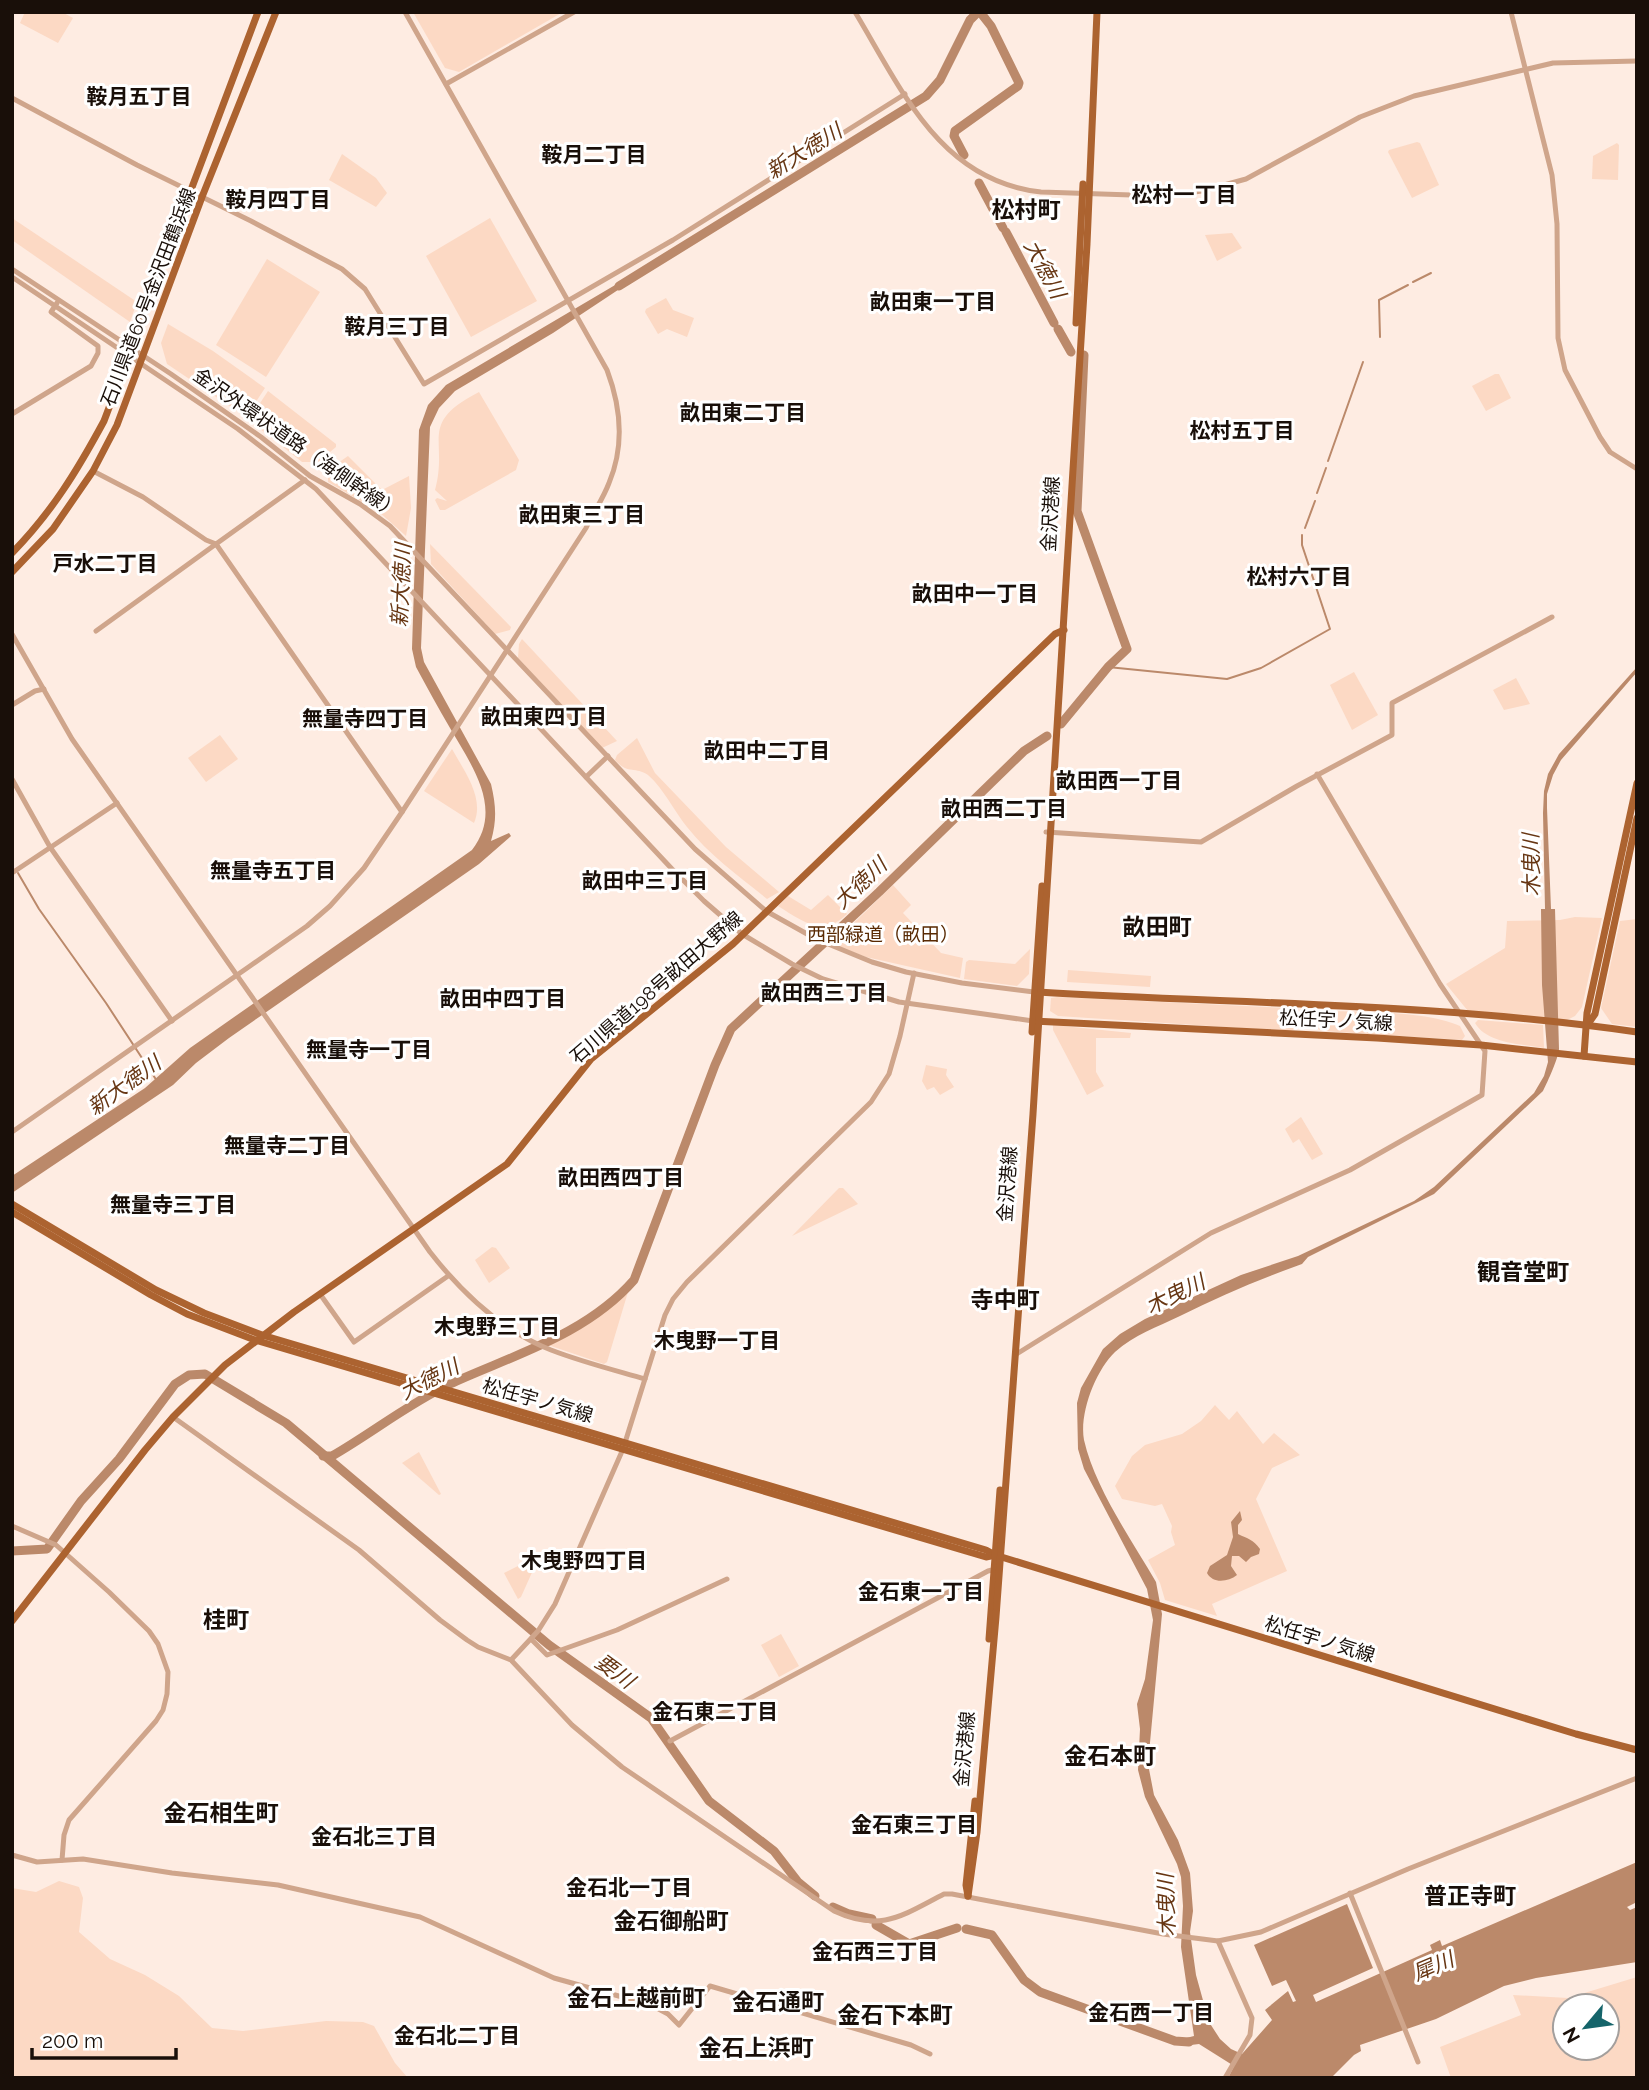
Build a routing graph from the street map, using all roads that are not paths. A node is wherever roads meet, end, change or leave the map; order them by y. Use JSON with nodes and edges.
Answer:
{"nodes":[{"id":1,"x":258,"y":12,"type":"edge"},
{"id":2,"x":275,"y":12,"type":"edge"},
{"id":3,"x":405,"y":12,"type":"edge"},
{"id":4,"x":574,"y":12,"type":"edge"},
{"id":5,"x":855,"y":12,"type":"edge"},
{"id":6,"x":1095,"y":12,"type":"edge"},
{"id":7,"x":1511,"y":12,"type":"edge"},
{"id":8,"x":1637,"y":61,"type":"edge"},
{"id":9,"x":1526,"y":68,"type":"junction"},
{"id":10,"x":446,"y":83,"type":"junction"},
{"id":11,"x":12,"y":98,"type":"edge"},
{"id":12,"x":907,"y":98,"type":"junction"},
{"id":13,"x":190,"y":192,"type":"junction"},
{"id":14,"x":1085,"y":193,"type":"junction"},
{"id":15,"x":202,"y":197,"type":"junction"},
{"id":16,"x":12,"y":269,"type":"edge"},
{"id":17,"x":12,"y":277,"type":"edge"},
{"id":18,"x":568,"y":300,"type":"junction"},
{"id":19,"x":57,"y":302,"type":"junction"},
{"id":20,"x":131,"y":351,"type":"junction"},
{"id":21,"x":141,"y":358,"type":"junction"},
{"id":22,"x":12,"y":414,"type":"edge"},
{"id":23,"x":1637,"y":468,"type":"edge"},
{"id":24,"x":93,"y":471,"type":"junction"},
{"id":25,"x":310,"y":476,"type":"junction"},
{"id":26,"x":304,"y":481,"type":"junction"},
{"id":27,"x":216,"y":544,"type":"junction"},
{"id":28,"x":12,"y":552,"type":"edge"},
{"id":29,"x":12,"y":572,"type":"edge"},
{"id":30,"x":1552,"y":617,"type":"dead end"},
{"id":31,"x":96,"y":631,"type":"dead end"},
{"id":32,"x":1061,"y":631,"type":"junction"},
{"id":33,"x":12,"y":634,"type":"edge"},
{"id":34,"x":506,"y":649,"type":"junction"},
{"id":35,"x":490,"y":674,"type":"junction"},
{"id":36,"x":44,"y":689,"type":"junction"},
{"id":37,"x":12,"y":705,"type":"edge"},
{"id":38,"x":608,"y":757,"type":"junction"},
{"id":39,"x":1318,"y":774,"type":"junction"},
{"id":40,"x":12,"y":779,"type":"edge"},
{"id":41,"x":588,"y":779,"type":"junction"},
{"id":42,"x":1637,"y":783,"type":"edge"},
{"id":43,"x":117,"y":803,"type":"junction"},
{"id":44,"x":402,"y":812,"type":"junction"},
{"id":45,"x":1637,"y":818,"type":"edge"},
{"id":46,"x":1048,"y":832,"type":"junction"},
{"id":47,"x":51,"y":847,"type":"junction"},
{"id":48,"x":12,"y":873,"type":"edge"},
{"id":49,"x":766,"y":911,"type":"junction"},
{"id":50,"x":742,"y":934,"type":"junction"},
{"id":51,"x":914,"y":973,"type":"junction"},
{"id":52,"x":236,"y":976,"type":"junction"},
{"id":53,"x":1037,"y":992,"type":"junction"},
{"id":54,"x":907,"y":1004,"type":"junction"},
{"id":55,"x":1462,"y":1014,"type":"junction"},
{"id":56,"x":172,"y":1021,"type":"junction"},
{"id":57,"x":1036,"y":1021,"type":"junction"},
{"id":58,"x":1588,"y":1025,"type":"junction"},
{"id":59,"x":1637,"y":1032,"type":"edge"},
{"id":60,"x":1481,"y":1045,"type":"junction"},
{"id":61,"x":1584,"y":1056,"type":"junction"},
{"id":62,"x":1637,"y":1062,"type":"edge"},
{"id":63,"x":12,"y":1132,"type":"edge"},
{"id":64,"x":12,"y":1204,"type":"edge"},
{"id":65,"x":12,"y":1212,"type":"edge"},
{"id":66,"x":414,"y":1229,"type":"junction"},
{"id":67,"x":448,"y":1276,"type":"junction"},
{"id":68,"x":320,"y":1294,"type":"junction"},
{"id":69,"x":258,"y":1338,"type":"junction"},
{"id":70,"x":1014,"y":1356,"type":"junction"},
{"id":71,"x":645,"y":1379,"type":"junction"},
{"id":72,"x":173,"y":1417,"type":"junction"},
{"id":73,"x":624,"y":1446,"type":"junction"},
{"id":74,"x":12,"y":1526,"type":"edge"},
{"id":75,"x":66,"y":1553,"type":"junction"},
{"id":76,"x":998,"y":1555,"type":"junction"},
{"id":77,"x":997,"y":1569,"type":"junction"},
{"id":78,"x":727,"y":1579,"type":"dead end"},
{"id":79,"x":12,"y":1621,"type":"edge"},
{"id":80,"x":534,"y":1635,"type":"junction"},
{"id":81,"x":511,"y":1661,"type":"junction"},
{"id":82,"x":670,"y":1741,"type":"dead end"},
{"id":83,"x":1637,"y":1750,"type":"edge"},
{"id":84,"x":1637,"y":1778,"type":"edge"},
{"id":85,"x":12,"y":1855,"type":"edge"},
{"id":86,"x":62,"y":1860,"type":"junction"},
{"id":87,"x":1350,"y":1893,"type":"junction"},
{"id":88,"x":968,"y":1896,"type":"junction"},
{"id":89,"x":1218,"y":1941,"type":"junction"},
{"id":90,"x":930,"y":2054,"type":"dead end"},
{"id":91,"x":1418,"y":2062,"type":"dead end"},
{"id":92,"x":1224,"y":2078,"type":"edge"}],
"edges":[{"from":1,"to":13,"type":"main road","name":"石川県道60号金沢田鶴浜線"},
{"from":2,"to":15,"type":"main road","name":"石川県道60号金沢田鶴浜線"},
{"from":3,"to":10,"type":"street"},
{"from":4,"to":10,"type":"street"},
{"from":5,"to":12,"type":"street"},
{"from":6,"to":14,"type":"main road","name":"金沢港線"},
{"from":7,"to":9,"type":"street"},
{"from":8,"to":9,"type":"street"},
{"from":9,"to":14,"type":"street"},
{"from":9,"to":23,"type":"street"},
{"from":10,"to":18,"type":"street"},
{"from":11,"to":13,"type":"street"},
{"from":12,"to":14,"type":"street"},
{"from":12,"to":18,"type":"street"},
{"from":13,"to":15,"type":"street"},
{"from":13,"to":20,"type":"main road","name":"石川県道60号金沢田鶴浜線"},
{"from":14,"to":32,"type":"main road","name":"金沢港線"},
{"from":15,"to":18,"type":"street"},
{"from":15,"to":21,"type":"main road","name":"石川県道60号金沢田鶴浜線"},
{"from":16,"to":19,"type":"street"},
{"from":17,"to":19,"type":"street"},
{"from":18,"to":34,"type":"street"},
{"from":19,"to":20,"type":"street","name":"金沢外環状道路（海側幹線）"},
{"from":19,"to":22,"type":"street"},
{"from":20,"to":21,"type":"street","name":"金沢外環状道路（海側幹線）"},
{"from":20,"to":28,"type":"main road","name":"石川県道60号金沢田鶴浜線"},
{"from":21,"to":24,"type":"main road","name":"石川県道60号金沢田鶴浜線"},
{"from":21,"to":25,"type":"street","name":"金沢外環状道路（海側幹線）"},
{"from":21,"to":26,"type":"street","name":"金沢外環状道路（海側幹線）"},
{"from":24,"to":27,"type":"street"},
{"from":24,"to":29,"type":"main road","name":"石川県道60号金沢田鶴浜線"},
{"from":25,"to":26,"type":"street"},
{"from":25,"to":34,"type":"street","name":"金沢外環状道路（海側幹線）"},
{"from":26,"to":27,"type":"street"},
{"from":26,"to":35,"type":"street","name":"金沢外環状道路（海側幹線）"},
{"from":27,"to":31,"type":"street"},
{"from":27,"to":44,"type":"street"},
{"from":30,"to":39,"type":"street"},
{"from":32,"to":46,"type":"main road","name":"金沢港線"},
{"from":32,"to":49,"type":"main road","name":"石川県道198号畝田大野線"},
{"from":33,"to":36,"type":"street"},
{"from":34,"to":35,"type":"street"},
{"from":34,"to":38,"type":"street"},
{"from":35,"to":41,"type":"street"},
{"from":35,"to":44,"type":"street"},
{"from":36,"to":37,"type":"street"},
{"from":36,"to":43,"type":"street"},
{"from":38,"to":41,"type":"street"},
{"from":38,"to":49,"type":"street"},
{"from":39,"to":46,"type":"street"},
{"from":39,"to":55,"type":"street"},
{"from":40,"to":47,"type":"street"},
{"from":41,"to":50,"type":"street"},
{"from":42,"to":58,"type":"main road"},
{"from":43,"to":47,"type":"street"},
{"from":43,"to":52,"type":"street"},
{"from":44,"to":52,"type":"street"},
{"from":45,"to":58,"type":"main road"},
{"from":46,"to":53,"type":"main road","name":"金沢港線"},
{"from":47,"to":48,"type":"street"},
{"from":47,"to":56,"type":"street"},
{"from":49,"to":50,"type":"main road","name":"石川県道198号畝田大野線"},
{"from":49,"to":51,"type":"street"},
{"from":50,"to":54,"type":"street"},
{"from":50,"to":66,"type":"main road","name":"石川県道198号畝田大野線"},
{"from":51,"to":53,"type":"street"},
{"from":51,"to":54,"type":"street"},
{"from":52,"to":56,"type":"street"},
{"from":52,"to":66,"type":"street"},
{"from":53,"to":55,"type":"main road","name":"松任宇ノ気線"},
{"from":53,"to":57,"type":"main road","name":"金沢港線"},
{"from":54,"to":57,"type":"street"},
{"from":54,"to":71,"type":"street"},
{"from":55,"to":58,"type":"main road","name":"松任宇ノ気線"},
{"from":55,"to":60,"type":"street"},
{"from":56,"to":63,"type":"street"},
{"from":57,"to":60,"type":"main road","name":"松任宇ノ気線"},
{"from":57,"to":70,"type":"main road","name":"金沢港線"},
{"from":58,"to":59,"type":"main road"},
{"from":58,"to":61,"type":"main road"},
{"from":60,"to":61,"type":"main road","name":"松任宇ノ気線"},
{"from":60,"to":70,"type":"street"},
{"from":61,"to":62,"type":"main road","name":"松任宇ノ気線"},
{"from":64,"to":69,"type":"main road","name":"松任宇ノ気線"},
{"from":65,"to":69,"type":"main road","name":"松任宇ノ気線"},
{"from":66,"to":67,"type":"street"},
{"from":66,"to":68,"type":"main road","name":"石川県道198号畝田大野線"},
{"from":67,"to":68,"type":"street"},
{"from":67,"to":71,"type":"street"},
{"from":68,"to":69,"type":"main road","name":"石川県道198号畝田大野線"},
{"from":69,"to":72,"type":"main road","name":"石川県道198号畝田大野線"},
{"from":69,"to":73,"type":"main road","name":"松任宇ノ気線"},
{"from":70,"to":76,"type":"main road","name":"金沢港線"},
{"from":71,"to":73,"type":"street"},
{"from":72,"to":75,"type":"main road"},
{"from":72,"to":81,"type":"street"},
{"from":73,"to":76,"type":"main road","name":"松任宇ノ気線"},
{"from":73,"to":80,"type":"street"},
{"from":74,"to":75,"type":"street"},
{"from":75,"to":79,"type":"main road"},
{"from":75,"to":86,"type":"street"},
{"from":76,"to":77,"type":"main road","name":"金沢港線"},
{"from":76,"to":83,"type":"main road","name":"松任宇ノ気線"},
{"from":77,"to":82,"type":"street"},
{"from":77,"to":88,"type":"main road","name":"金沢港線"},
{"from":78,"to":80,"type":"street"},
{"from":80,"to":81,"type":"street"},
{"from":81,"to":88,"type":"street"},
{"from":84,"to":87,"type":"street"},
{"from":85,"to":86,"type":"street"},
{"from":86,"to":90,"type":"street"},
{"from":87,"to":89,"type":"street"},
{"from":87,"to":91,"type":"street"},
{"from":88,"to":89,"type":"street"},
{"from":89,"to":92,"type":"street"}]}
